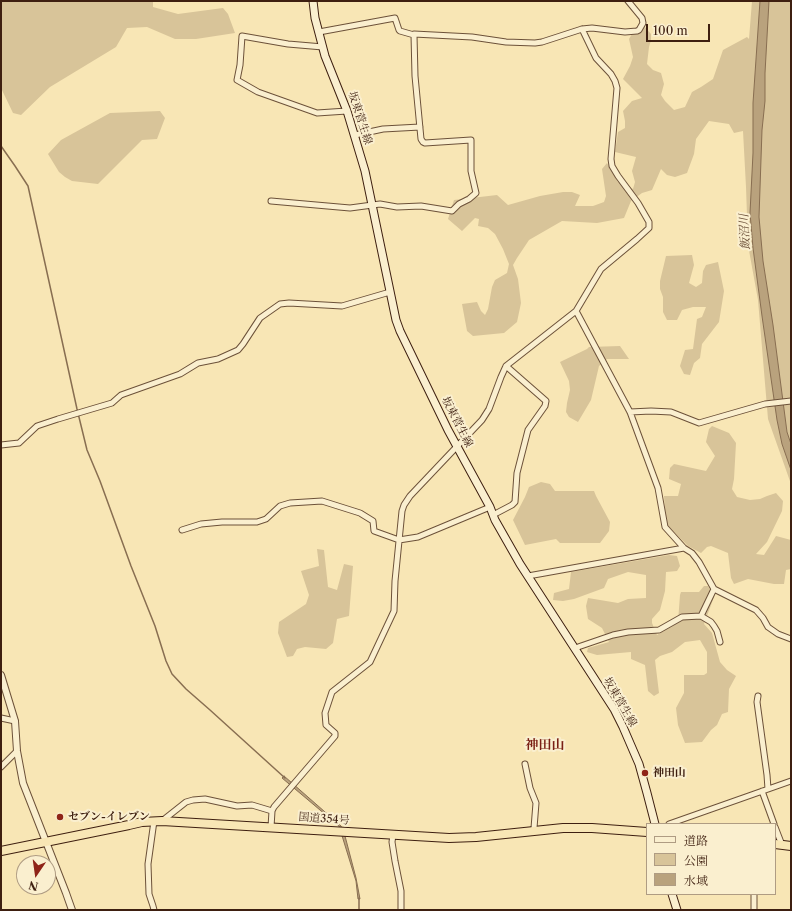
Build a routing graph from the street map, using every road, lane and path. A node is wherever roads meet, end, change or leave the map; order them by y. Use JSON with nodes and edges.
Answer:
{"nodes":[{"id":1,"x":313,"y":1,"type":"edge"},
{"id":2,"x":628,"y":1,"type":"edge"},
{"id":3,"x":582,"y":29,"type":"junction"},
{"id":4,"x":319,"y":32,"type":"junction"},
{"id":5,"x":414,"y":35,"type":"junction"},
{"id":6,"x":323,"y":47,"type":"junction"},
{"id":7,"x":347,"y":111,"type":"junction"},
{"id":8,"x":420,"y":127,"type":"junction"},
{"id":9,"x":355,"y":135,"type":"junction"},
{"id":10,"x":271,"y":201,"type":"dead end"},
{"id":11,"x":372,"y":205,"type":"junction"},
{"id":12,"x":390,"y":292,"type":"junction"},
{"id":13,"x":576,"y":311,"type":"junction"},
{"id":14,"x":506,"y":366,"type":"junction"},
{"id":15,"x":791,"y":401,"type":"edge"},
{"id":16,"x":630,"y":412,"type":"junction"},
{"id":17,"x":1,"y":445,"type":"edge"},
{"id":18,"x":457,"y":446,"type":"junction"},
{"id":19,"x":490,"y":508,"type":"junction"},
{"id":20,"x":493,"y":515,"type":"junction"},
{"id":21,"x":182,"y":530,"type":"dead end"},
{"id":22,"x":399,"y":540,"type":"junction"},
{"id":23,"x":684,"y":548,"type":"junction"},
{"id":24,"x":528,"y":576,"type":"junction"},
{"id":25,"x":714,"y":589,"type":"junction"},
{"id":26,"x":701,"y":616,"type":"junction"},
{"id":27,"x":791,"y":639,"type":"edge"},
{"id":28,"x":720,"y":642,"type":"dead end"},
{"id":29,"x":574,"y":649,"type":"junction"},
{"id":30,"x":1,"y":675,"type":"edge"},
{"id":31,"x":758,"y":696,"type":"dead end"},
{"id":32,"x":1,"y":718,"type":"edge"},
{"id":33,"x":15,"y":721,"type":"junction"},
{"id":34,"x":17,"y":751,"type":"junction"},
{"id":35,"x":525,"y":764,"type":"dead end"},
{"id":36,"x":1,"y":767,"type":"edge"},
{"id":37,"x":791,"y":781,"type":"edge"},
{"id":38,"x":765,"y":790,"type":"junction"},
{"id":39,"x":272,"y":811,"type":"junction"},
{"id":40,"x":158,"y":821,"type":"junction"},
{"id":41,"x":655,"y":823,"type":"edge"},
{"id":42,"x":672,"y":823,"type":"edge"},
{"id":43,"x":773,"y":823,"type":"edge"},
{"id":44,"x":271,"y":827,"type":"junction"},
{"id":45,"x":533,"y":831,"type":"junction"},
{"id":46,"x":646,"y":832,"type":"edge"},
{"id":47,"x":776,"y":833,"type":"edge"},
{"id":48,"x":393,"y":835,"type":"junction"},
{"id":49,"x":46,"y":842,"type":"junction"},
{"id":50,"x":779,"y":845,"type":"edge"},
{"id":51,"x":791,"y":846,"type":"edge"},
{"id":52,"x":1,"y":851,"type":"edge"},
{"id":53,"x":672,"y":895,"type":"edge"},
{"id":54,"x":754,"y":895,"type":"edge"},
{"id":55,"x":72,"y":910,"type":"edge"},
{"id":56,"x":154,"y":910,"type":"edge"},
{"id":57,"x":401,"y":910,"type":"edge"},
{"id":58,"x":678,"y":910,"type":"edge"},
{"id":59,"x":754,"y":910,"type":"edge"}],
"edges":[{"from":1,"to":4,"type":"main road","name":"坂東菅生線"},
{"from":2,"to":3,"type":"street"},
{"from":3,"to":5,"type":"street"},
{"from":3,"to":13,"type":"street"},
{"from":4,"to":5,"type":"street"},
{"from":4,"to":6,"type":"main road","name":"坂東菅生線"},
{"from":5,"to":8,"type":"street"},
{"from":6,"to":7,"type":"main road","name":"坂東菅生線"},
{"from":6,"to":7,"type":"street"},
{"from":7,"to":9,"type":"main road","name":"坂東菅生線"},
{"from":8,"to":9,"type":"street"},
{"from":8,"to":11,"type":"street"},
{"from":9,"to":11,"type":"main road","name":"坂東菅生線"},
{"from":10,"to":11,"type":"street"},
{"from":11,"to":12,"type":"main road","name":"坂東菅生線"},
{"from":12,"to":17,"type":"street"},
{"from":12,"to":18,"type":"main road","name":"坂東菅生線"},
{"from":13,"to":14,"type":"street"},
{"from":13,"to":16,"type":"street"},
{"from":14,"to":18,"type":"street"},
{"from":14,"to":20,"type":"street"},
{"from":15,"to":16,"type":"street"},
{"from":16,"to":23,"type":"street"},
{"from":18,"to":19,"type":"main road","name":"坂東菅生線"},
{"from":18,"to":22,"type":"street"},
{"from":19,"to":20,"type":"main road","name":"坂東菅生線"},
{"from":19,"to":22,"type":"street"},
{"from":20,"to":24,"type":"main road","name":"坂東菅生線"},
{"from":21,"to":22,"type":"street"},
{"from":22,"to":39,"type":"street"},
{"from":23,"to":24,"type":"street"},
{"from":23,"to":25,"type":"street"},
{"from":24,"to":29,"type":"main road","name":"坂東菅生線"},
{"from":25,"to":26,"type":"street"},
{"from":25,"to":27,"type":"street"},
{"from":26,"to":28,"type":"street"},
{"from":26,"to":29,"type":"street"},
{"from":29,"to":41,"type":"main road","name":"坂東菅生線"},
{"from":30,"to":33,"type":"street"},
{"from":31,"to":38,"type":"street"},
{"from":32,"to":33,"type":"street"},
{"from":33,"to":34,"type":"street"},
{"from":34,"to":36,"type":"street"},
{"from":34,"to":49,"type":"street"},
{"from":35,"to":45,"type":"street"},
{"from":37,"to":38,"type":"street"},
{"from":38,"to":42,"type":"street"},
{"from":38,"to":43,"type":"street"},
{"from":39,"to":40,"type":"street"},
{"from":39,"to":44,"type":"street"},
{"from":40,"to":44,"type":"highway","name":"国道354号"},
{"from":40,"to":49,"type":"highway","name":"国道354号"},
{"from":40,"to":56,"type":"street"},
{"from":44,"to":48,"type":"highway","name":"国道354号"},
{"from":45,"to":46,"type":"highway","name":"国道354号"},
{"from":45,"to":48,"type":"highway","name":"国道354号"},
{"from":47,"to":50,"type":"street"},
{"from":48,"to":57,"type":"street"},
{"from":49,"to":52,"type":"highway","name":"国道354号"},
{"from":49,"to":55,"type":"street"},
{"from":50,"to":51,"type":"highway"},
{"from":53,"to":58,"type":"main road"},
{"from":54,"to":59,"type":"street"}]}
